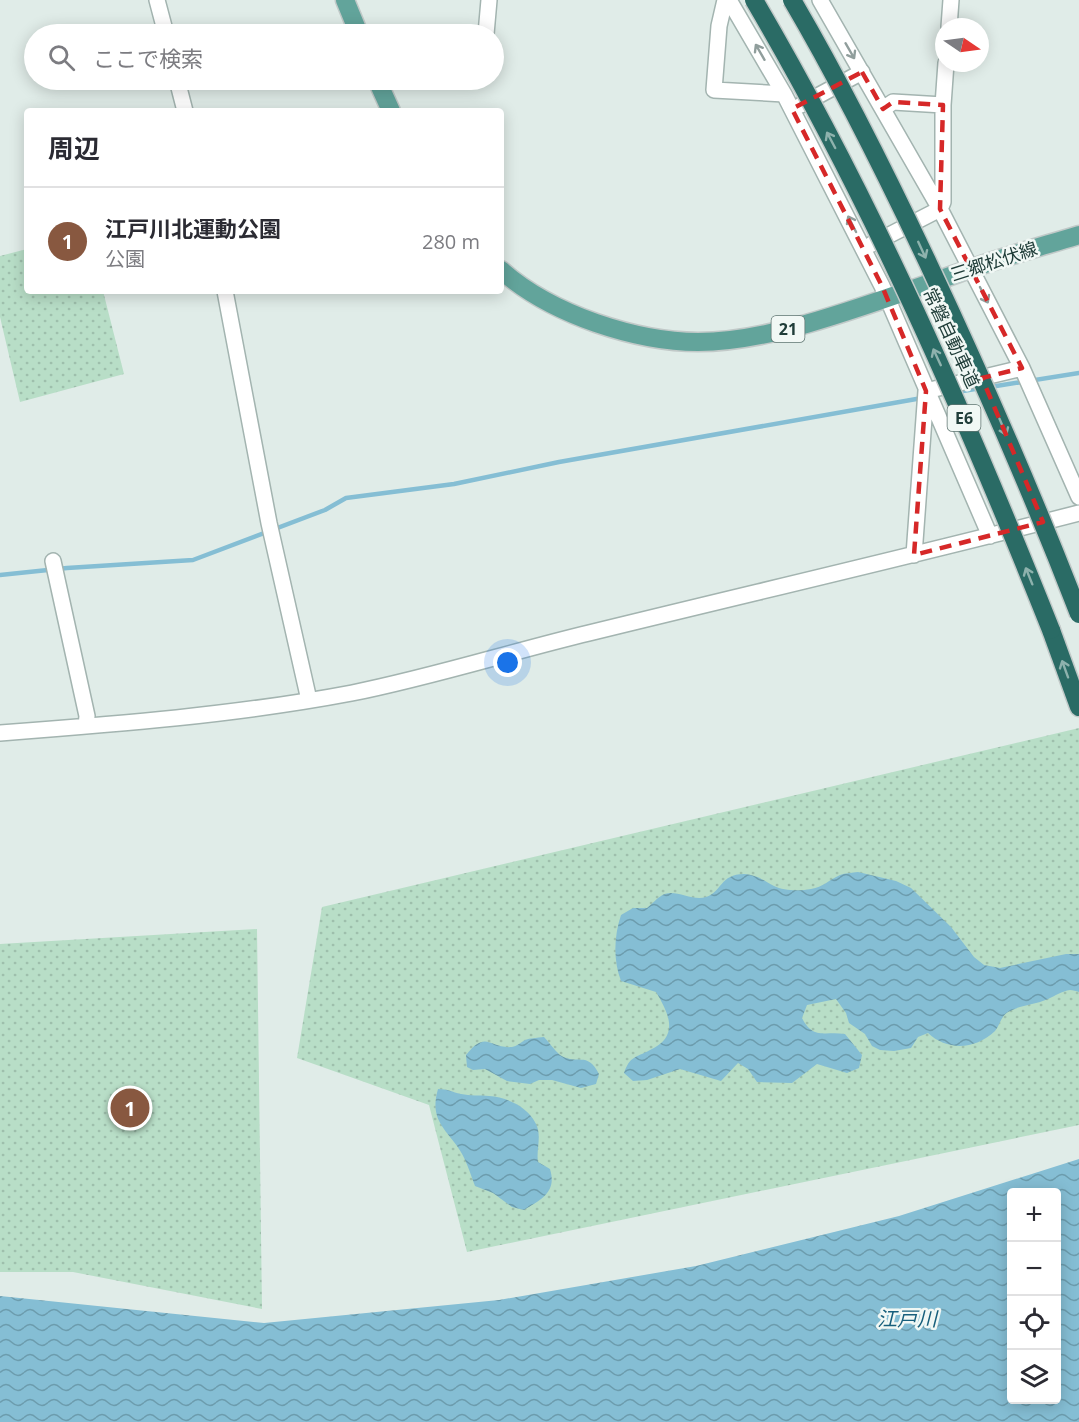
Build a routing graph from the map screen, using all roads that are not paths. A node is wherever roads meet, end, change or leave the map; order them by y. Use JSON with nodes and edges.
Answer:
{"nodes":[{"id":1,"x":157,"y":0,"type":"edge"},
{"id":2,"x":345,"y":0,"type":"edge"},
{"id":3,"x":489,"y":0,"type":"edge"},
{"id":4,"x":727,"y":0,"type":"edge"},
{"id":5,"x":754,"y":0,"type":"edge"},
{"id":6,"x":792,"y":0,"type":"edge"},
{"id":7,"x":820,"y":0,"type":"edge"},
{"id":8,"x":951,"y":0,"type":"edge"},
{"id":9,"x":950,"y":18,"type":"edge"},
{"id":10,"x":163,"y":24,"type":"edge"},
{"id":11,"x":355,"y":24,"type":"edge"},
{"id":12,"x":487,"y":24,"type":"edge"},
{"id":13,"x":862,"y":72,"type":"junction"},
{"id":14,"x":945,"y":72,"type":"edge"},
{"id":15,"x":179,"y":90,"type":"edge"},
{"id":16,"x":382,"y":90,"type":"edge"},
{"id":17,"x":784,"y":94,"type":"junction"},
{"id":18,"x":943,"y":105,"type":"junction"},
{"id":19,"x":183,"y":108,"type":"edge"},
{"id":20,"x":390,"y":108,"type":"edge"},
{"id":21,"x":792,"y":109,"type":"junction"},
{"id":22,"x":883,"y":109,"type":"junction"},
{"id":23,"x":940,"y":209,"type":"junction"},
{"id":24,"x":1079,"y":235,"type":"edge"},
{"id":25,"x":864,"y":248,"type":"junction"},
{"id":26,"x":970,"y":269,"type":"junction"},
{"id":27,"x":504,"y":272,"type":"edge"},
{"id":28,"x":226,"y":294,"type":"edge"},
{"id":29,"x":888,"y":299,"type":"junction"},
{"id":30,"x":1026,"y":377,"type":"junction"},
{"id":31,"x":927,"y":396,"type":"junction"},
{"id":32,"x":1079,"y":497,"type":"edge"},
{"id":33,"x":1079,"y":513,"type":"edge"},
{"id":34,"x":990,"y":536,"type":"junction"},
{"id":35,"x":914,"y":555,"type":"junction"},
{"id":36,"x":53,"y":561,"type":"dead end"},
{"id":37,"x":1079,"y":614,"type":"edge"},
{"id":38,"x":309,"y":700,"type":"junction"},
{"id":39,"x":1079,"y":707,"type":"edge"},
{"id":40,"x":86,"y":726,"type":"junction"},
{"id":41,"x":0,"y":733,"type":"edge"}],
"edges":[{"from":1,"to":10,"type":"street"},
{"from":2,"to":11,"type":"main road"},
{"from":3,"to":12,"type":"street"},
{"from":17,"to":4,"type":"street","one_way":true},
{"from":4,"to":17,"type":"street"},
{"from":39,"to":5,"type":"highway","name":"常磐自動車道","number":"E6","one_way":true,"bridge":true},
{"from":6,"to":37,"type":"highway","name":"常磐自動車道","number":"E6","one_way":true,"bridge":true},
{"from":7,"to":13,"type":"street","one_way":true},
{"from":8,"to":9,"type":"street"},
{"from":13,"to":21,"type":"street"},
{"from":13,"to":22,"type":"street"},
{"from":14,"to":18,"type":"street"},
{"from":15,"to":19,"type":"street"},
{"from":16,"to":20,"type":"main road"},
{"from":17,"to":21,"type":"street"},
{"from":18,"to":22,"type":"street"},
{"from":18,"to":23,"type":"street"},
{"from":25,"to":21,"type":"street","one_way":true},
{"from":22,"to":23,"type":"street"},
{"from":23,"to":25,"type":"street"},
{"from":23,"to":26,"type":"street"},
{"from":24,"to":26,"type":"main road","name":"三郷松伏線","number":"21"},
{"from":25,"to":29,"type":"street"},
{"from":26,"to":29,"type":"main road","name":"三郷松伏線","number":"21"},
{"from":26,"to":30,"type":"street","one_way":true},
{"from":27,"to":29,"type":"main road","name":"三郷松伏線","number":"21"},
{"from":28,"to":38,"type":"street"},
{"from":29,"to":31,"type":"street"},
{"from":30,"to":31,"type":"street"},
{"from":30,"to":32,"type":"street"},
{"from":31,"to":34,"type":"street"},
{"from":31,"to":35,"type":"street"},
{"from":33,"to":34,"type":"street"},
{"from":34,"to":35,"type":"street"},
{"from":35,"to":38,"type":"street"},
{"from":36,"to":40,"type":"street"},
{"from":38,"to":40,"type":"street"},
{"from":40,"to":41,"type":"street"}]}
